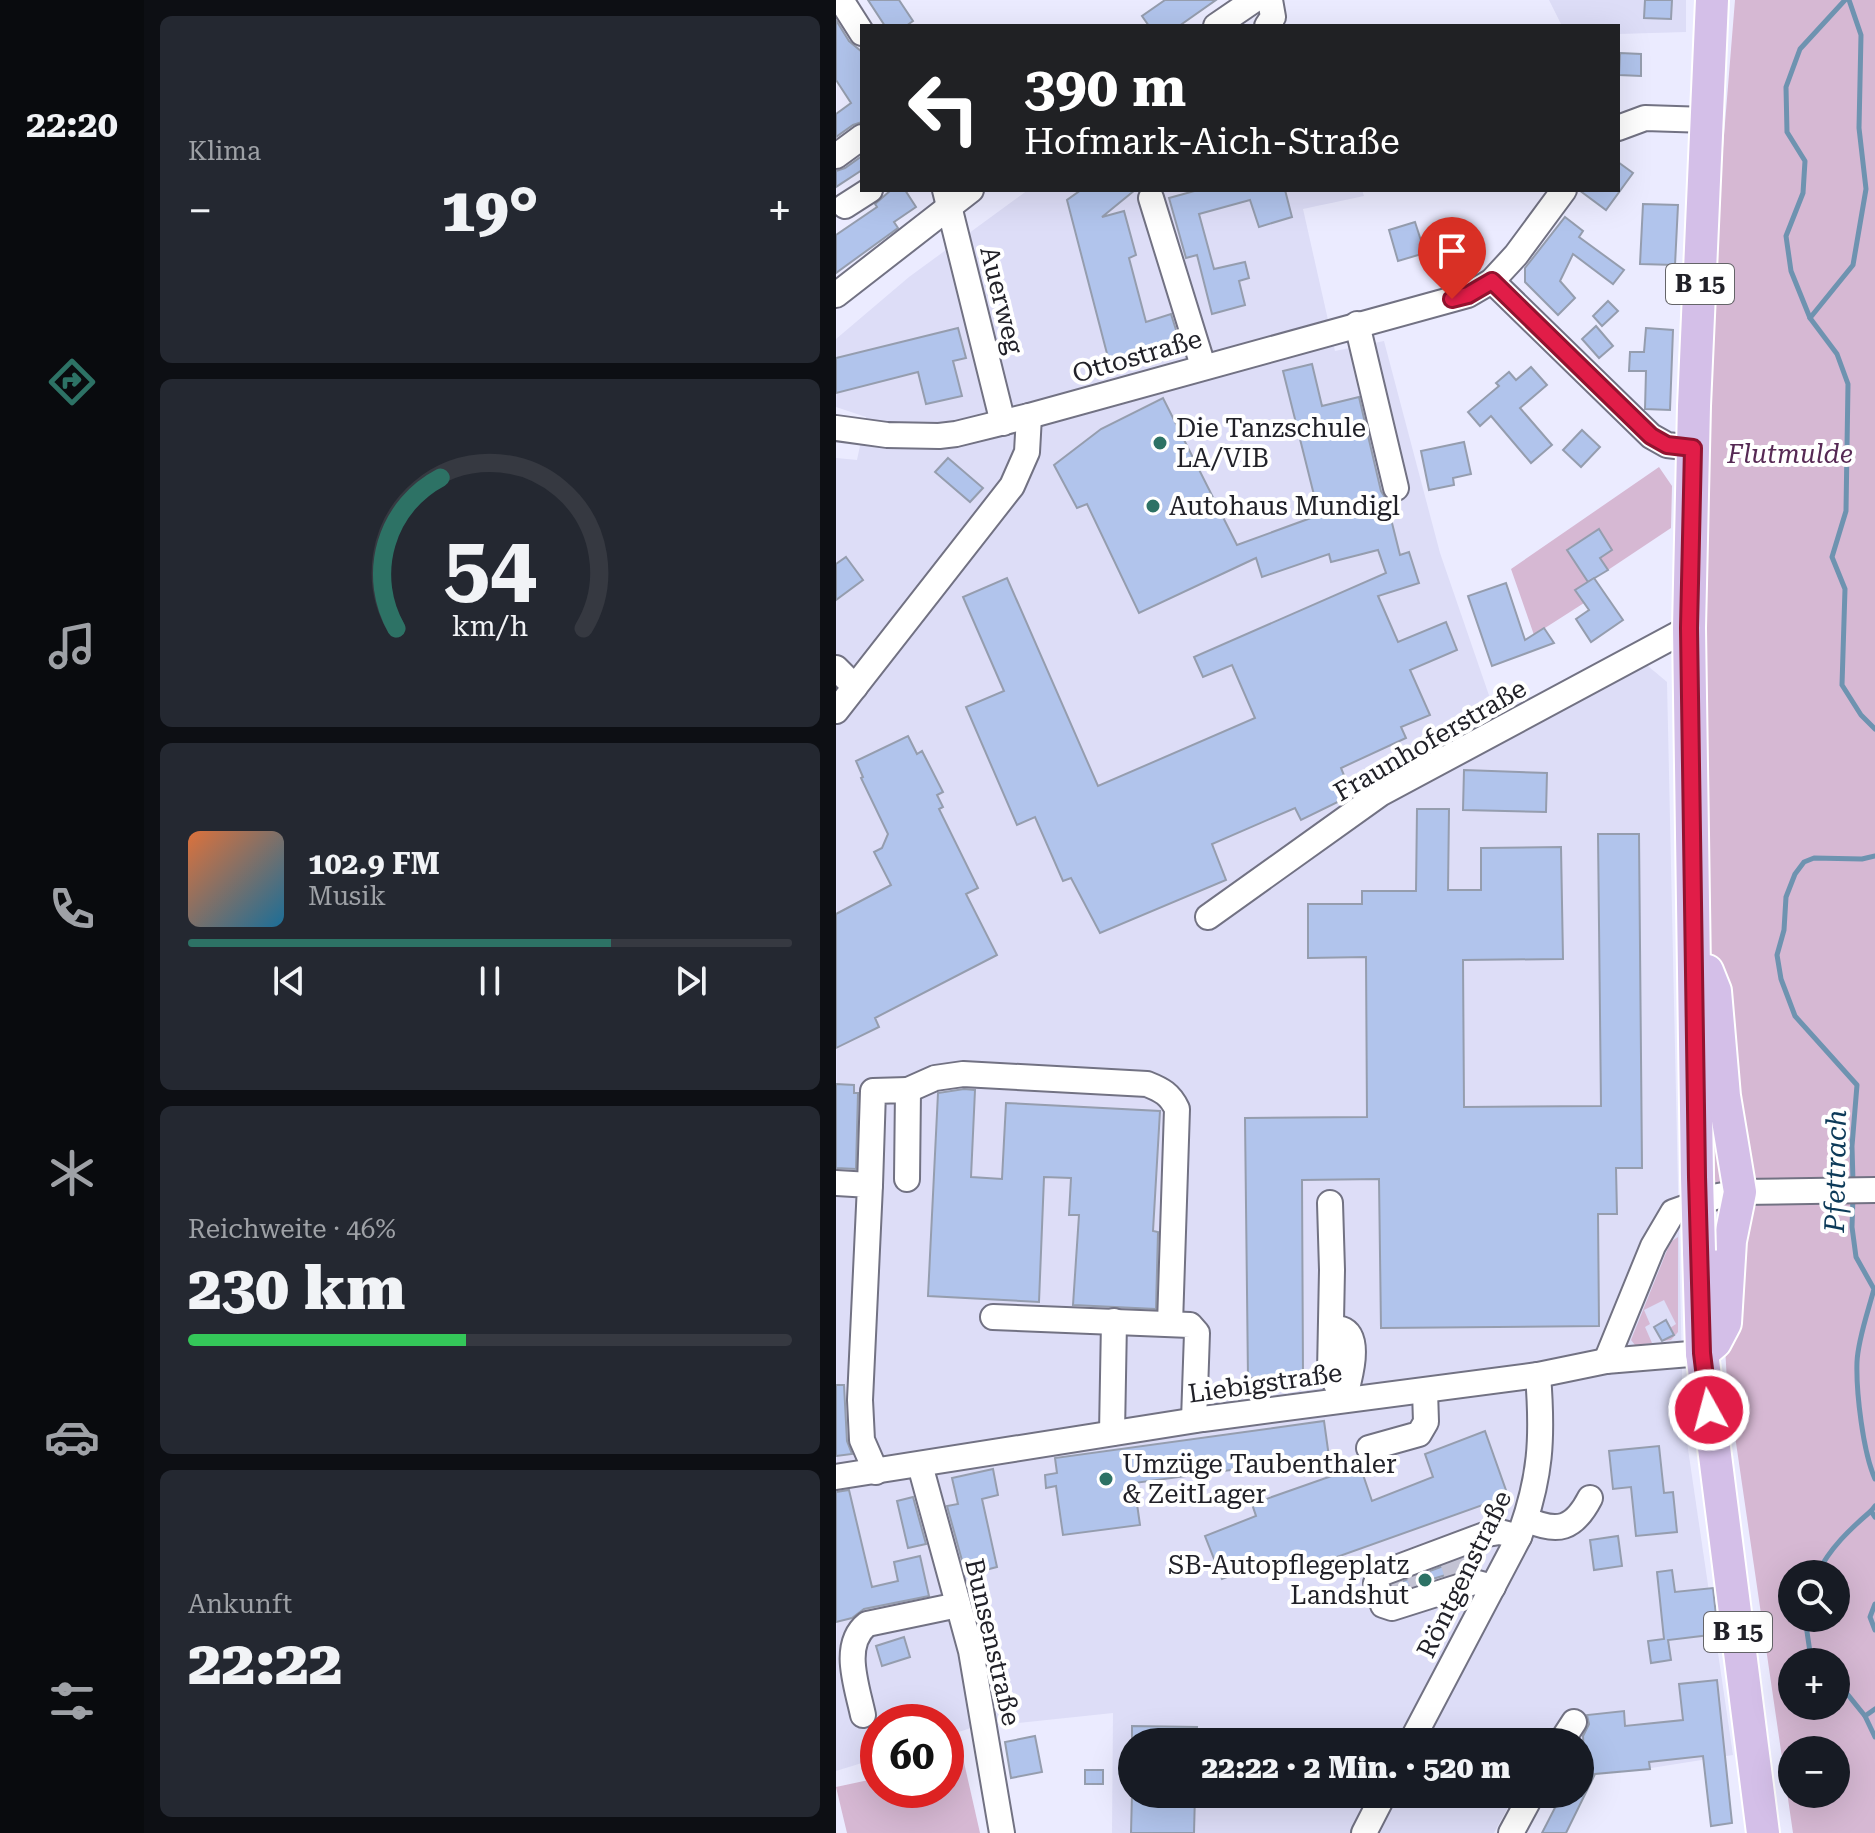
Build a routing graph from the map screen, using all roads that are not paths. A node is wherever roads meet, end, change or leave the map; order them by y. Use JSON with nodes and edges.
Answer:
{"nodes":[{"id":1,"x":841,"y":0,"type":"edge"},
{"id":2,"x":1254,"y":0,"type":"edge"},
{"id":3,"x":1270,"y":0,"type":"edge"},
{"id":4,"x":1712,"y":0,"type":"edge"},
{"id":5,"x":1230,"y":22,"type":"edge"},
{"id":6,"x":1268,"y":24,"type":"edge"},
{"id":7,"x":860,"y":30,"type":"edge"},
{"id":8,"x":1707,"y":120,"type":"junction"},
{"id":9,"x":1620,"y":127,"type":"edge"},
{"id":10,"x":860,"y":138,"type":"edge"},
{"id":11,"x":836,"y":156,"type":"edge"},
{"id":12,"x":867,"y":192,"type":"edge"},
{"id":13,"x":1563,"y":192,"type":"edge"},
{"id":14,"x":947,"y":197,"type":"edge"},
{"id":15,"x":1151,"y":198,"type":"dead end"},
{"id":16,"x":845,"y":206,"type":"dead end"},
{"id":17,"x":1492,"y":281,"type":"junction"},
{"id":18,"x":836,"y":295,"type":"edge"},
{"id":19,"x":1357,"y":324,"type":"junction"},
{"id":20,"x":1203,"y":366,"type":"junction"},
{"id":21,"x":1029,"y":416,"type":"junction"},
{"id":22,"x":1003,"y":423,"type":"junction"},
{"id":23,"x":836,"y":428,"type":"edge"},
{"id":24,"x":1693,"y":448,"type":"junction"},
{"id":25,"x":1396,"y":488,"type":"dead end"},
{"id":26,"x":1689,"y":628,"type":"junction"},
{"id":27,"x":836,"y":668,"type":"edge"},
{"id":28,"x":855,"y":687,"type":"junction"},
{"id":29,"x":836,"y":711,"type":"edge"},
{"id":30,"x":1208,"y":917,"type":"dead end"},
{"id":31,"x":1695,"y":943,"type":"junction"},
{"id":32,"x":908,"y":1090,"type":"junction"},
{"id":33,"x":907,"y":1179,"type":"dead end"},
{"id":34,"x":836,"y":1183,"type":"edge"},
{"id":35,"x":870,"y":1185,"type":"junction"},
{"id":36,"x":1875,"y":1190,"type":"edge"},
{"id":37,"x":1740,"y":1192,"type":"junction"},
{"id":38,"x":1330,"y":1203,"type":"dead end"},
{"id":39,"x":993,"y":1317,"type":"dead end"},
{"id":40,"x":1114,"y":1321,"type":"junction"},
{"id":41,"x":1170,"y":1324,"type":"junction"},
{"id":42,"x":1702,"y":1353,"type":"junction"},
{"id":43,"x":1606,"y":1361,"type":"junction"},
{"id":44,"x":1538,"y":1375,"type":"junction"},
{"id":45,"x":1425,"y":1391,"type":"junction"},
{"id":46,"x":1344,"y":1400,"type":"junction"},
{"id":47,"x":1194,"y":1420,"type":"junction"},
{"id":48,"x":1112,"y":1433,"type":"junction"},
{"id":49,"x":1369,"y":1448,"type":"dead end"},
{"id":50,"x":920,"y":1465,"type":"junction"},
{"id":51,"x":876,"y":1472,"type":"junction"},
{"id":52,"x":836,"y":1477,"type":"edge"},
{"id":53,"x":1590,"y":1498,"type":"dead end"},
{"id":54,"x":1522,"y":1528,"type":"junction"},
{"id":55,"x":1493,"y":1587,"type":"junction"},
{"id":56,"x":958,"y":1605,"type":"junction"},
{"id":57,"x":861,"y":1704,"type":"edge"},
{"id":58,"x":1418,"y":1728,"type":"edge"},
{"id":59,"x":1377,"y":1808,"type":"edge"},
{"id":60,"x":1524,"y":1808,"type":"edge"},
{"id":61,"x":1002,"y":1833,"type":"edge"},
{"id":62,"x":1364,"y":1833,"type":"edge"},
{"id":63,"x":1511,"y":1833,"type":"edge"},
{"id":64,"x":1763,"y":1833,"type":"edge"}],
"edges":[{"from":1,"to":7,"type":"street"},
{"from":2,"to":5,"type":"street"},
{"from":3,"to":6,"type":"street"},
{"from":4,"to":8,"type":"main road","number":"B 15"},
{"from":8,"to":9,"type":"street"},
{"from":8,"to":24,"type":"main road","number":"B 15"},
{"from":10,"to":11,"type":"street"},
{"from":12,"to":16,"type":"street"},
{"from":13,"to":17,"type":"street","name":"Ottostraße"},
{"from":14,"to":18,"type":"street"},
{"from":14,"to":22,"type":"street","name":"Auerweg"},
{"from":15,"to":20,"type":"street"},
{"from":17,"to":19,"type":"street","name":"Ottostraße"},
{"from":17,"to":24,"type":"street"},
{"from":19,"to":20,"type":"street","name":"Ottostraße"},
{"from":19,"to":25,"type":"street"},
{"from":20,"to":21,"type":"street","name":"Ottostraße"},
{"from":21,"to":22,"type":"street","name":"Ottostraße"},
{"from":21,"to":28,"type":"street"},
{"from":22,"to":23,"type":"street","name":"Ottostraße"},
{"from":24,"to":26,"type":"main road","number":"B 15"},
{"from":26,"to":30,"type":"street","name":"Fraunhoferstraße"},
{"from":26,"to":31,"type":"main road","number":"B 15"},
{"from":27,"to":28,"type":"street"},
{"from":28,"to":29,"type":"street"},
{"from":31,"to":37,"type":"main road"},
{"from":31,"to":42,"type":"main road","number":"B 15","bridge":true},
{"from":32,"to":33,"type":"street"},
{"from":32,"to":35,"type":"street"},
{"from":32,"to":41,"type":"street"},
{"from":34,"to":35,"type":"street"},
{"from":35,"to":51,"type":"street"},
{"from":36,"to":37,"type":"street"},
{"from":37,"to":42,"type":"main road"},
{"from":37,"to":43,"type":"street"},
{"from":38,"to":46,"type":"street"},
{"from":39,"to":40,"type":"street"},
{"from":40,"to":41,"type":"street"},
{"from":40,"to":48,"type":"street"},
{"from":41,"to":47,"type":"street"},
{"from":42,"to":43,"type":"street","name":"Liebigstraße"},
{"from":42,"to":64,"type":"main road","number":"B 15"},
{"from":43,"to":44,"type":"street","name":"Liebigstraße"},
{"from":44,"to":45,"type":"street","name":"Liebigstraße"},
{"from":44,"to":54,"type":"street","name":"Röntgenstraße"},
{"from":45,"to":46,"type":"street","name":"Liebigstraße"},
{"from":45,"to":49,"type":"street"},
{"from":46,"to":47,"type":"street","name":"Liebigstraße"},
{"from":47,"to":48,"type":"street","name":"Liebigstraße"},
{"from":48,"to":50,"type":"street","name":"Liebigstraße"},
{"from":50,"to":51,"type":"street","name":"Liebigstraße"},
{"from":50,"to":56,"type":"street","name":"Bunsenstraße"},
{"from":51,"to":52,"type":"street","name":"Liebigstraße"},
{"from":53,"to":54,"type":"street"},
{"from":54,"to":55,"type":"street","name":"Röntgenstraße"},
{"from":54,"to":55,"type":"street"},
{"from":55,"to":58,"type":"street","name":"Röntgenstraße"},
{"from":56,"to":57,"type":"street"},
{"from":56,"to":61,"type":"street","name":"Bunsenstraße"},
{"from":59,"to":62,"type":"street"},
{"from":60,"to":63,"type":"street"}]}
